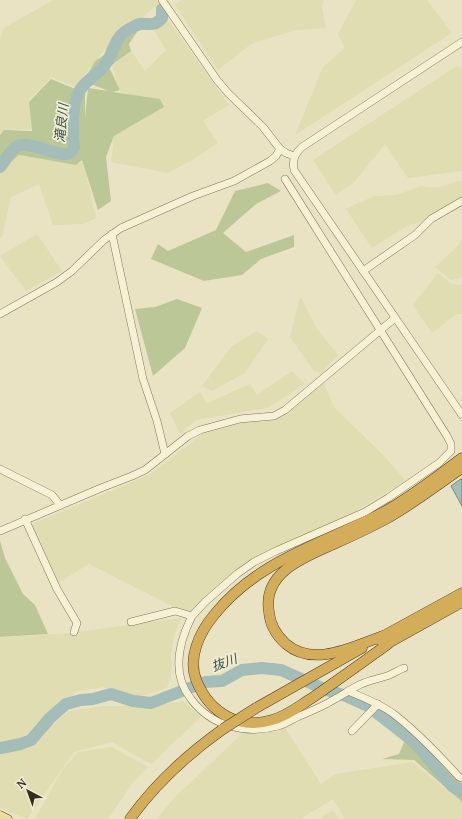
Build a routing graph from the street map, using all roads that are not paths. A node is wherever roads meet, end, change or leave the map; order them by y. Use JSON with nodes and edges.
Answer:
{"nodes":[{"id":1,"x":162,"y":0,"type":"edge"},
{"id":2,"x":462,"y":42,"type":"edge"},
{"id":3,"x":280,"y":149,"type":"junction"},
{"id":4,"x":294,"y":156,"type":"junction"},
{"id":5,"x":285,"y":179,"type":"dead end"},
{"id":6,"x":462,"y":202,"type":"edge"},
{"id":7,"x":112,"y":234,"type":"junction"},
{"id":8,"x":363,"y":270,"type":"junction"},
{"id":9,"x":0,"y":314,"type":"edge"},
{"id":10,"x":395,"y":318,"type":"junction"},
{"id":11,"x":381,"y":330,"type":"junction"},
{"id":12,"x":462,"y":414,"type":"edge"},
{"id":13,"x":165,"y":454,"type":"junction"},
{"id":14,"x":462,"y":458,"type":"edge"},
{"id":15,"x":462,"y":468,"type":"edge"},
{"id":16,"x":0,"y":469,"type":"edge"},
{"id":17,"x":60,"y":505,"type":"junction"},
{"id":18,"x":25,"y":520,"type":"junction"},
{"id":19,"x":0,"y":531,"type":"edge"},
{"id":20,"x":462,"y":593,"type":"edge"},
{"id":21,"x":462,"y":602,"type":"edge"},
{"id":22,"x":192,"y":616,"type":"junction"},
{"id":23,"x":131,"y":622,"type":"dead end"},
{"id":24,"x":74,"y":632,"type":"dead end"},
{"id":25,"x":386,"y":640,"type":"junction"},
{"id":26,"x":404,"y":668,"type":"dead end"},
{"id":27,"x":339,"y":670,"type":"junction"},
{"id":28,"x":348,"y":691,"type":"junction"},
{"id":29,"x":376,"y":706,"type":"junction"},
{"id":30,"x":224,"y":731,"type":"junction"},
{"id":31,"x":352,"y":731,"type":"dead end"},
{"id":32,"x":462,"y":778,"type":"edge"},
{"id":33,"x":0,"y":815,"type":"edge"},
{"id":34,"x":8,"y":819,"type":"edge"},
{"id":35,"x":130,"y":819,"type":"edge"},
{"id":36,"x":138,"y":819,"type":"edge"}],
"edges":[{"from":1,"to":3,"type":"street"},
{"from":2,"to":4,"type":"street"},
{"from":3,"to":4,"type":"street"},
{"from":3,"to":7,"type":"street"},
{"from":4,"to":8,"type":"street"},
{"from":5,"to":11,"type":"street"},
{"from":6,"to":8,"type":"street"},
{"from":7,"to":9,"type":"street"},
{"from":7,"to":13,"type":"street"},
{"from":8,"to":10,"type":"street"},
{"from":10,"to":11,"type":"street"},
{"from":10,"to":12,"type":"street"},
{"from":11,"to":13,"type":"street"},
{"from":11,"to":22,"type":"street"},
{"from":13,"to":17,"type":"street"},
{"from":14,"to":27,"type":"highway"},
{"from":15,"to":25,"type":"highway"},
{"from":16,"to":17,"type":"street"},
{"from":17,"to":18,"type":"street"},
{"from":18,"to":19,"type":"street"},
{"from":18,"to":24,"type":"street"},
{"from":20,"to":25,"type":"highway"},
{"from":21,"to":25,"type":"highway"},
{"from":22,"to":23,"type":"street"},
{"from":22,"to":28,"type":"street"},
{"from":25,"to":27,"type":"highway"},
{"from":25,"to":27,"type":"highway"},
{"from":26,"to":28,"type":"street"},
{"from":27,"to":30,"type":"highway"},
{"from":28,"to":29,"type":"street"},
{"from":29,"to":31,"type":"street"},
{"from":29,"to":32,"type":"street"},
{"from":30,"to":35,"type":"highway"},
{"from":30,"to":36,"type":"highway"},
{"from":33,"to":34,"type":"main road"}]}
